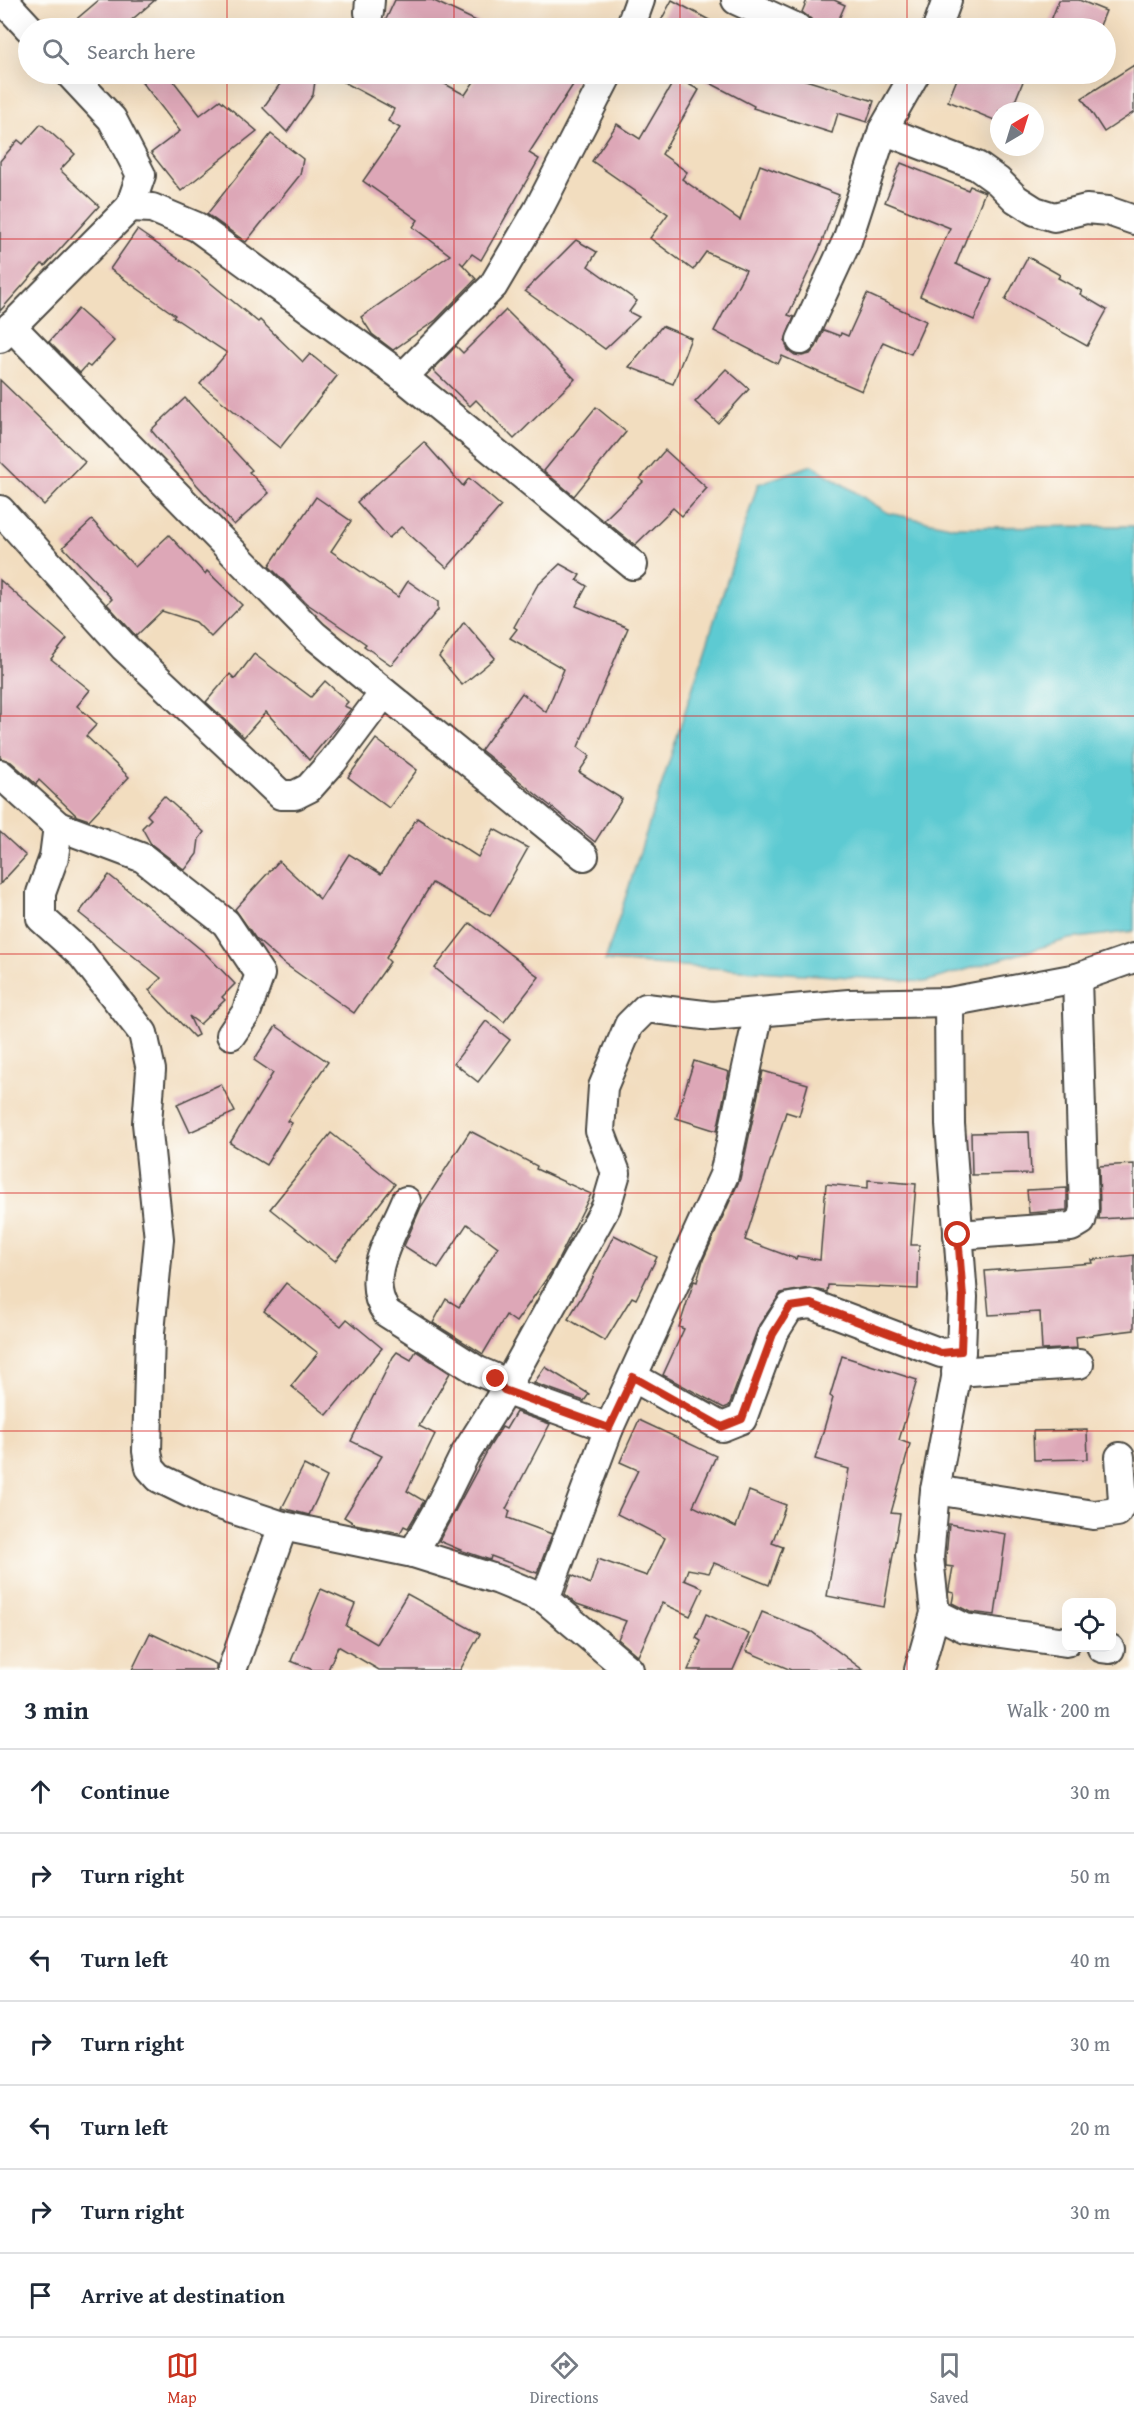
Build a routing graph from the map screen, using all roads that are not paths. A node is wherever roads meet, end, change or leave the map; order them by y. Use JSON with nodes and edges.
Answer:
{"nodes":[{"id":1,"x":3,"y":0,"type":"edge"},
{"id":2,"x":640,"y":0,"type":"edge"},
{"id":3,"x":736,"y":0,"type":"edge"},
{"id":4,"x":947,"y":0,"type":"edge"},
{"id":5,"x":20,"y":18,"type":"edge"},
{"id":6,"x":634,"y":18,"type":"edge"},
{"id":7,"x":775,"y":18,"type":"edge"},
{"id":8,"x":941,"y":18,"type":"edge"},
{"id":9,"x":79,"y":84,"type":"edge"},
{"id":10,"x":603,"y":84,"type":"edge"},
{"id":11,"x":903,"y":84,"type":"edge"},
{"id":12,"x":883,"y":130,"type":"junction"},
{"id":13,"x":130,"y":207,"type":"junction"},
{"id":14,"x":1134,"y":220,"type":"edge"},
{"id":15,"x":5,"y":332,"type":"edge"},
{"id":16,"x":801,"y":340,"type":"dead end"},
{"id":17,"x":403,"y":377,"type":"junction"},
{"id":18,"x":0,"y":510,"type":"edge"},
{"id":19,"x":633,"y":565,"type":"dead end"},
{"id":20,"x":384,"y":693,"type":"junction"},
{"id":21,"x":0,"y":774,"type":"edge"},
{"id":22,"x":58,"y":826,"type":"junction"},
{"id":23,"x":584,"y":856,"type":"dead end"},
{"id":24,"x":1134,"y":958,"type":"edge"},
{"id":25,"x":1077,"y":978,"type":"junction"},
{"id":26,"x":949,"y":1002,"type":"junction"},
{"id":27,"x":759,"y":1012,"type":"junction"},
{"id":28,"x":231,"y":1035,"type":"dead end"},
{"id":29,"x":406,"y":1201,"type":"dead end"},
{"id":30,"x":958,"y":1235,"type":"junction"},
{"id":31,"x":959,"y":1361,"type":"junction"},
{"id":32,"x":1079,"y":1364,"type":"dead end"},
{"id":33,"x":633,"y":1377,"type":"junction"},
{"id":34,"x":504,"y":1390,"type":"junction"},
{"id":35,"x":609,"y":1428,"type":"junction"},
{"id":36,"x":1120,"y":1457,"type":"dead end"},
{"id":37,"x":935,"y":1490,"type":"junction"},
{"id":38,"x":283,"y":1526,"type":"junction"},
{"id":39,"x":413,"y":1553,"type":"junction"},
{"id":40,"x":544,"y":1599,"type":"junction"},
{"id":41,"x":935,"y":1613,"type":"junction"},
{"id":42,"x":1062,"y":1641,"type":"edge"},
{"id":43,"x":232,"y":1670,"type":"edge"},
{"id":44,"x":629,"y":1670,"type":"edge"},
{"id":45,"x":919,"y":1670,"type":"edge"}],
"edges":[{"from":1,"to":5,"type":"street"},
{"from":2,"to":6,"type":"street"},
{"from":3,"to":7,"type":"street"},
{"from":4,"to":8,"type":"street"},
{"from":9,"to":13,"type":"street"},
{"from":10,"to":17,"type":"street"},
{"from":11,"to":12,"type":"street"},
{"from":12,"to":14,"type":"street"},
{"from":12,"to":16,"type":"street"},
{"from":13,"to":15,"type":"street"},
{"from":13,"to":17,"type":"street"},
{"from":15,"to":20,"type":"street"},
{"from":17,"to":19,"type":"street"},
{"from":18,"to":20,"type":"street"},
{"from":20,"to":23,"type":"street"},
{"from":21,"to":22,"type":"street"},
{"from":22,"to":28,"type":"street"},
{"from":22,"to":38,"type":"street"},
{"from":24,"to":25,"type":"street"},
{"from":25,"to":26,"type":"street"},
{"from":25,"to":30,"type":"street"},
{"from":26,"to":27,"type":"street"},
{"from":26,"to":30,"type":"street"},
{"from":27,"to":33,"type":"street"},
{"from":27,"to":34,"type":"street"},
{"from":29,"to":34,"type":"street"},
{"from":30,"to":31,"type":"street"},
{"from":31,"to":32,"type":"street"},
{"from":31,"to":33,"type":"street"},
{"from":31,"to":37,"type":"street"},
{"from":33,"to":35,"type":"street"},
{"from":34,"to":35,"type":"street"},
{"from":34,"to":39,"type":"street"},
{"from":35,"to":40,"type":"street"},
{"from":36,"to":37,"type":"street"},
{"from":37,"to":41,"type":"street"},
{"from":38,"to":39,"type":"street"},
{"from":38,"to":43,"type":"street"},
{"from":39,"to":40,"type":"street"},
{"from":40,"to":44,"type":"street"},
{"from":41,"to":42,"type":"street"},
{"from":41,"to":45,"type":"street"}]}
